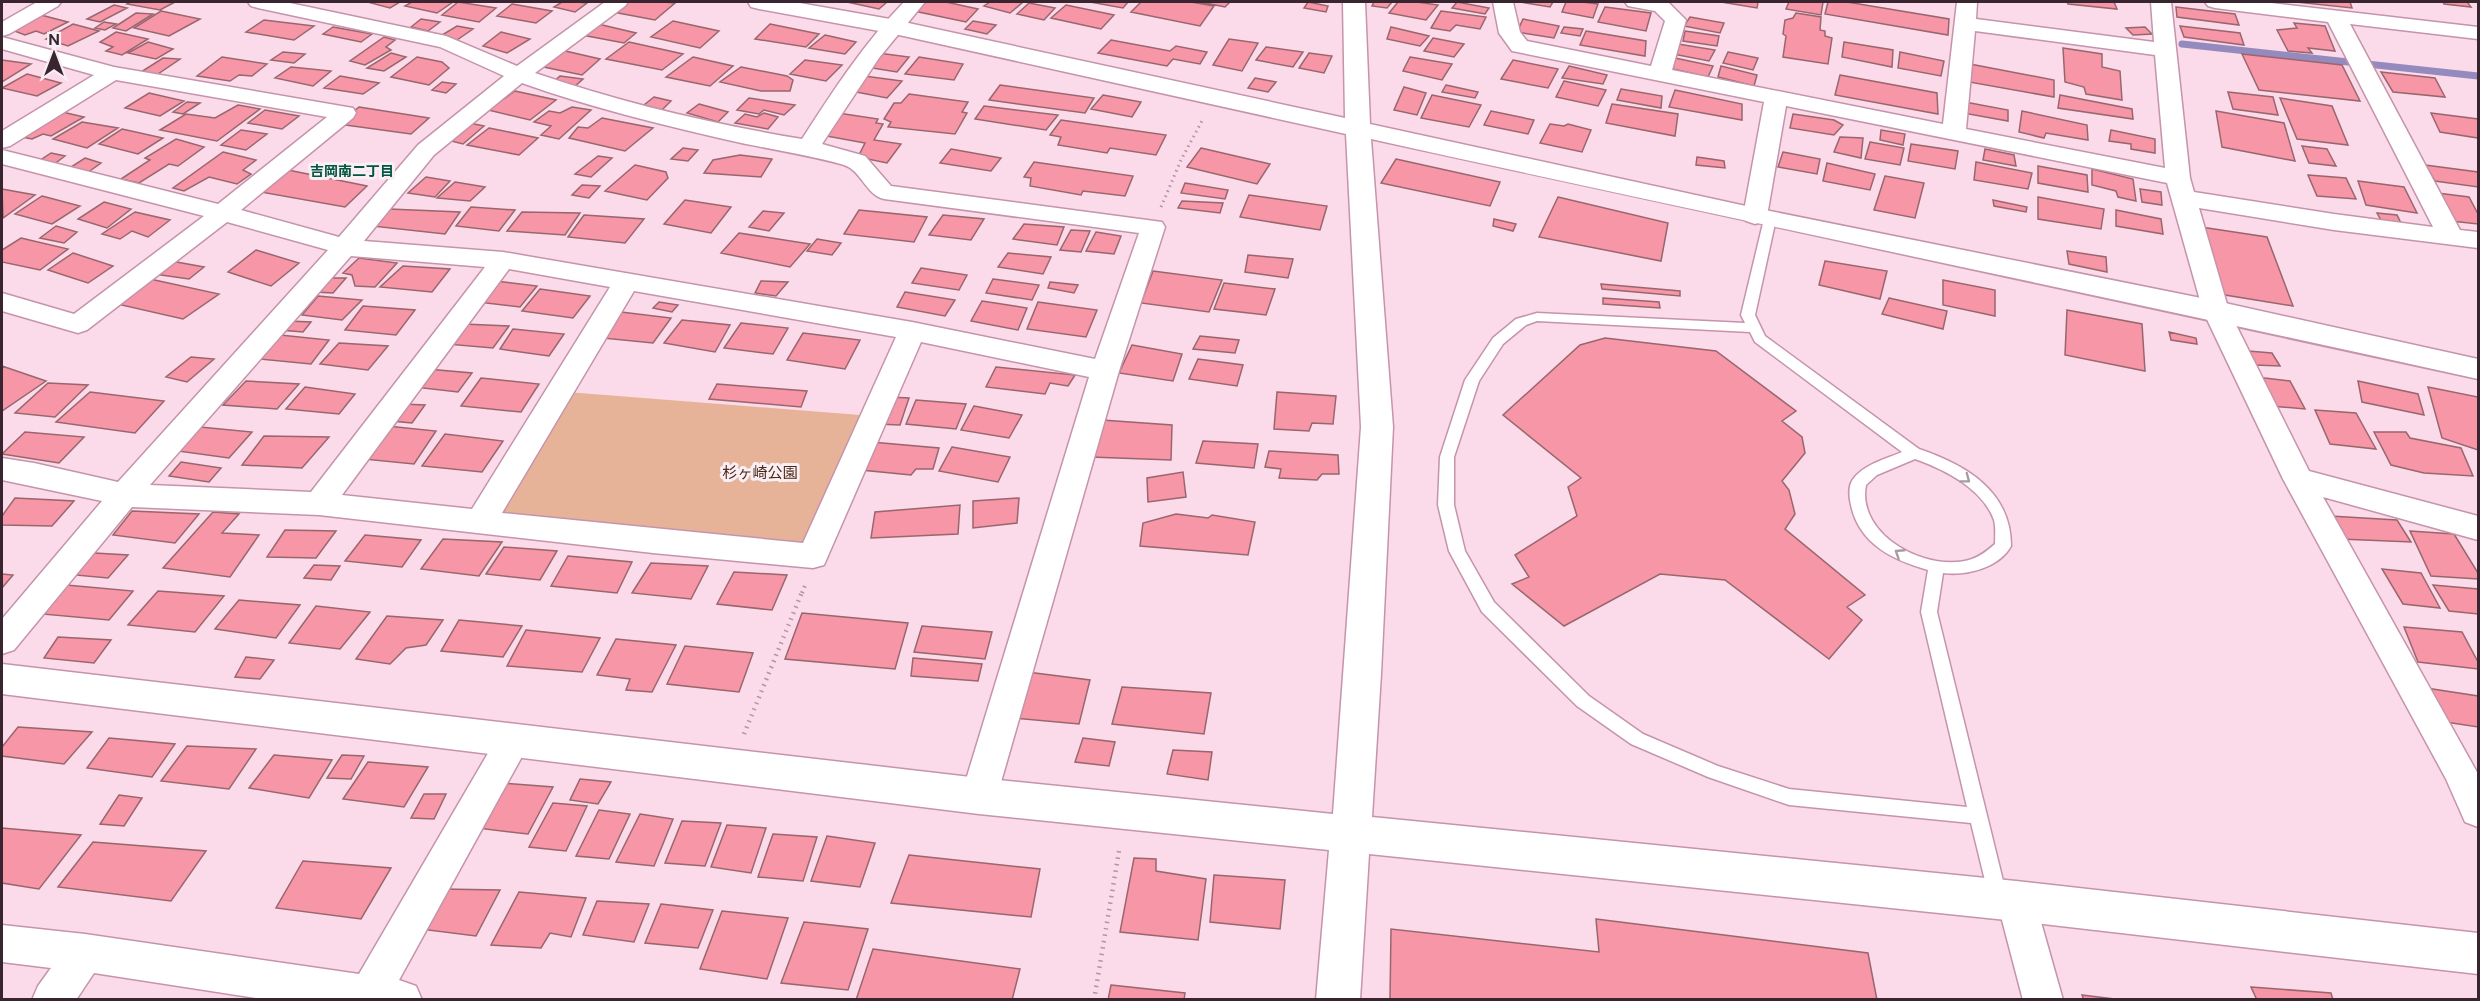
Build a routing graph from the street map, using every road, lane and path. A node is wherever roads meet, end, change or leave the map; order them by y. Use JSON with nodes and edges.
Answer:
{"nodes":[{"id":1,"x":51,"y":2,"type":"edge"},
{"id":2,"x":258,"y":2,"type":"edge"},
{"id":3,"x":618,"y":2,"type":"edge"},
{"id":4,"x":759,"y":2,"type":"edge"},
{"id":5,"x":915,"y":2,"type":"edge"},
{"id":6,"x":1354,"y":2,"type":"edge"},
{"id":7,"x":1503,"y":2,"type":"edge"},
{"id":8,"x":1635,"y":2,"type":"edge"},
{"id":9,"x":1967,"y":2,"type":"edge"},
{"id":10,"x":2161,"y":2,"type":"edge"},
{"id":11,"x":2215,"y":2,"type":"edge"},
{"id":12,"x":2336,"y":15,"type":"junction"},
{"id":13,"x":1966,"y":24,"type":"junction"},
{"id":14,"x":890,"y":27,"type":"junction"},
{"id":15,"x":2,"y":30,"type":"edge"},
{"id":16,"x":2478,"y":33,"type":"edge"},
{"id":17,"x":2,"y":43,"type":"edge"},
{"id":18,"x":2166,"y":50,"type":"junction"},
{"id":19,"x":112,"y":73,"type":"junction"},
{"id":20,"x":519,"y":75,"type":"junction"},
{"id":21,"x":1659,"y":75,"type":"junction"},
{"id":22,"x":1215,"y":97,"type":"junction"},
{"id":23,"x":1776,"y":99,"type":"junction"},
{"id":24,"x":1358,"y":129,"type":"junction"},
{"id":25,"x":1954,"y":132,"type":"junction"},
{"id":26,"x":2,"y":141,"type":"edge"},
{"id":27,"x":808,"y":147,"type":"junction"},
{"id":28,"x":2,"y":157,"type":"edge"},
{"id":29,"x":2182,"y":188,"type":"junction"},
{"id":30,"x":223,"y":213,"type":"junction"},
{"id":31,"x":1762,"y":218,"type":"junction"},
{"id":32,"x":1153,"y":227,"type":"junction"},
{"id":33,"x":2451,"y":237,"type":"junction"},
{"id":34,"x":2478,"y":240,"type":"edge"},
{"id":35,"x":345,"y":247,"type":"junction"},
{"id":36,"x":503,"y":260,"type":"junction"},
{"id":37,"x":627,"y":281,"type":"junction"},
{"id":38,"x":2,"y":302,"type":"edge"},
{"id":39,"x":2216,"y":311,"type":"junction"},
{"id":40,"x":1754,"y":328,"type":"junction"},
{"id":41,"x":912,"y":331,"type":"junction"},
{"id":42,"x":2478,"y":369,"type":"edge"},
{"id":43,"x":1105,"y":370,"type":"junction"},
{"id":44,"x":1914,"y":453,"type":"junction"},
{"id":45,"x":2,"y":469,"type":"edge"},
{"id":46,"x":2298,"y":479,"type":"junction"},
{"id":47,"x":124,"y":495,"type":"junction"},
{"id":48,"x":319,"y":504,"type":"junction"},
{"id":49,"x":482,"y":521,"type":"junction"},
{"id":50,"x":2478,"y":528,"type":"edge"},
{"id":51,"x":813,"y":556,"type":"junction"},
{"id":52,"x":1936,"y":567,"type":"junction"},
{"id":53,"x":2,"y":641,"type":"edge"},
{"id":54,"x":2,"y":679,"type":"edge"},
{"id":55,"x":513,"y":742,"type":"junction"},
{"id":56,"x":741,"y":742,"type":"dead end"},
{"id":57,"x":2468,"y":771,"type":"edge"},
{"id":58,"x":979,"y":796,"type":"junction"},
{"id":59,"x":2478,"y":811,"type":"edge"},
{"id":60,"x":1978,"y":816,"type":"junction"},
{"id":61,"x":1352,"y":835,"type":"junction"},
{"id":62,"x":1119,"y":851,"type":"dead end"},
{"id":63,"x":2007,"y":900,"type":"junction"},
{"id":64,"x":2,"y":944,"type":"edge"},
{"id":65,"x":85,"y":953,"type":"junction"},
{"id":66,"x":2478,"y":954,"type":"edge"},
{"id":67,"x":386,"y":997,"type":"edge"},
{"id":68,"x":52,"y":999,"type":"edge"},
{"id":69,"x":1095,"y":999,"type":"edge"},
{"id":70,"x":1338,"y":999,"type":"edge"},
{"id":71,"x":2043,"y":999,"type":"edge"}],
"edges":[{"from":1,"to":15,"type":"street"},
{"from":2,"to":20,"type":"street"},
{"from":3,"to":20,"type":"street"},
{"from":4,"to":14,"type":"street"},
{"from":5,"to":14,"type":"street"},
{"from":6,"to":24,"type":"street"},
{"from":7,"to":21,"type":"street"},
{"from":8,"to":21,"type":"street"},
{"from":9,"to":13,"type":"street"},
{"from":10,"to":18,"type":"street"},
{"from":11,"to":12,"type":"street"},
{"from":12,"to":16,"type":"street"},
{"from":12,"to":33,"type":"street"},
{"from":13,"to":18,"type":"street"},
{"from":13,"to":25,"type":"street"},
{"from":14,"to":22,"type":"street"},
{"from":14,"to":27,"type":"street"},
{"from":17,"to":19,"type":"street"},
{"from":18,"to":29,"type":"street"},
{"from":19,"to":26,"type":"street"},
{"from":19,"to":30,"type":"street"},
{"from":20,"to":27,"type":"street"},
{"from":20,"to":35,"type":"street"},
{"from":21,"to":23,"type":"street"},
{"from":22,"to":24,"type":"street"},
{"from":22,"to":32,"type":"path"},
{"from":23,"to":25,"type":"street"},
{"from":23,"to":31,"type":"street"},
{"from":24,"to":31,"type":"street"},
{"from":24,"to":61,"type":"street"},
{"from":25,"to":29,"type":"street"},
{"from":27,"to":32,"type":"street"},
{"from":28,"to":30,"type":"street"},
{"from":29,"to":33,"type":"street"},
{"from":29,"to":39,"type":"street"},
{"from":30,"to":35,"type":"street"},
{"from":30,"to":38,"type":"street"},
{"from":31,"to":39,"type":"street"},
{"from":31,"to":40,"type":"lane"},
{"from":32,"to":43,"type":"street"},
{"from":33,"to":34,"type":"street"},
{"from":35,"to":36,"type":"street"},
{"from":35,"to":47,"type":"street"},
{"from":36,"to":37,"type":"street"},
{"from":36,"to":48,"type":"street"},
{"from":37,"to":41,"type":"street"},
{"from":37,"to":49,"type":"street"},
{"from":39,"to":42,"type":"street"},
{"from":39,"to":46,"type":"street"},
{"from":40,"to":44,"type":"lane"},
{"from":40,"to":60,"type":"lane"},
{"from":41,"to":43,"type":"street"},
{"from":41,"to":51,"type":"street"},
{"from":43,"to":58,"type":"street"},
{"from":52,"to":44,"type":"lane","one_way":true},
{"from":44,"to":52,"type":"lane","one_way":true},
{"from":45,"to":47,"type":"street"},
{"from":46,"to":50,"type":"street"},
{"from":46,"to":57,"type":"street"},
{"from":47,"to":48,"type":"street"},
{"from":47,"to":53,"type":"street"},
{"from":48,"to":49,"type":"street"},
{"from":49,"to":51,"type":"street"},
{"from":51,"to":56,"type":"path"},
{"from":52,"to":60,"type":"lane"},
{"from":54,"to":55,"type":"street"},
{"from":55,"to":58,"type":"street"},
{"from":55,"to":67,"type":"street"},
{"from":57,"to":59,"type":"street"},
{"from":58,"to":61,"type":"street"},
{"from":60,"to":63,"type":"lane"},
{"from":61,"to":63,"type":"street"},
{"from":61,"to":70,"type":"street"},
{"from":62,"to":69,"type":"path"},
{"from":63,"to":66,"type":"street"},
{"from":63,"to":71,"type":"street"},
{"from":64,"to":65,"type":"street"},
{"from":65,"to":67,"type":"street"},
{"from":65,"to":68,"type":"street"}]}
